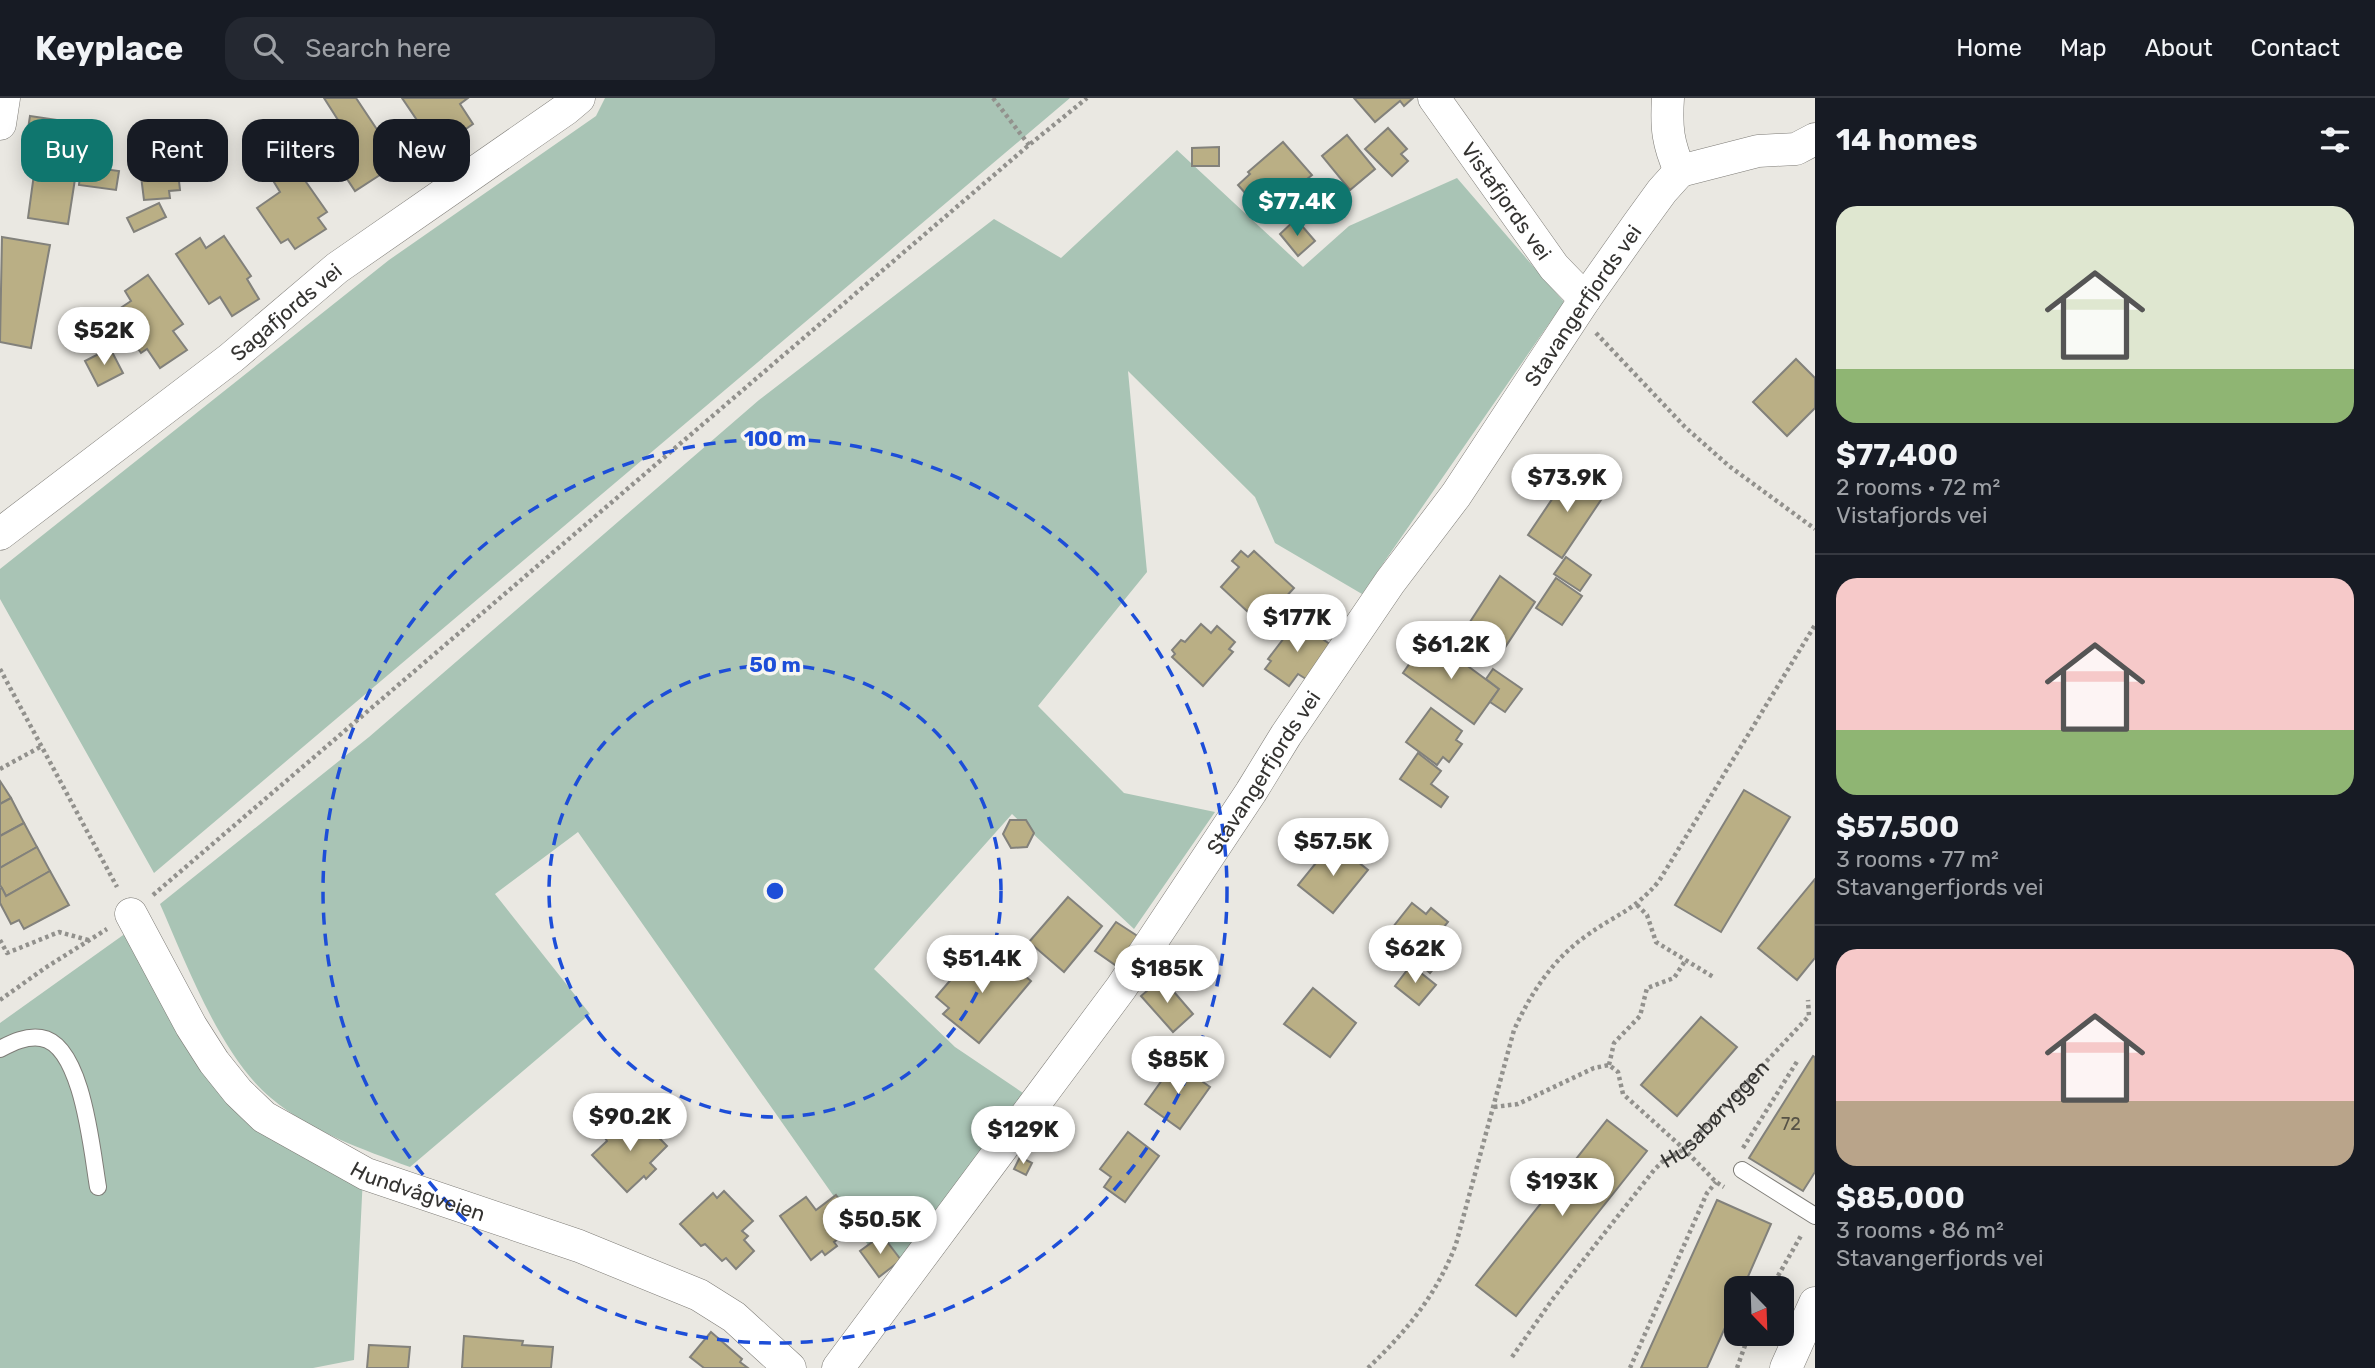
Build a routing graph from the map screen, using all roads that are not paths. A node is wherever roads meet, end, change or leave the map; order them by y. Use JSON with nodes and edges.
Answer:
{"nodes":[{"id":1,"x":4,"y":98,"type":"edge"},
{"id":2,"x":579,"y":98,"type":"edge"},
{"id":3,"x":1434,"y":98,"type":"edge"},
{"id":4,"x":1668,"y":98,"type":"edge"},
{"id":5,"x":0,"y":124,"type":"edge"},
{"id":6,"x":1815,"y":139,"type":"edge"},
{"id":7,"x":1680,"y":171,"type":"junction"},
{"id":8,"x":1581,"y":305,"type":"junction"},
{"id":9,"x":0,"y":534,"type":"edge"},
{"id":10,"x":131,"y":914,"type":"road end"},
{"id":11,"x":0,"y":1049,"type":"edge"},
{"id":12,"x":1740,"y":1164,"type":"road end"},
{"id":13,"x":99,"y":1187,"type":"dead end"},
{"id":14,"x":1814,"y":1216,"type":"edge"},
{"id":15,"x":1815,"y":1303,"type":"edge"},
{"id":16,"x":790,"y":1368,"type":"edge"},
{"id":17,"x":838,"y":1368,"type":"edge"},
{"id":18,"x":1786,"y":1368,"type":"edge"}],
"edges":[{"from":1,"to":5,"type":"street"},
{"from":2,"to":9,"type":"street","name":"Sagafjords vei"},
{"from":3,"to":8,"type":"street","name":"Vistafjords vei"},
{"from":4,"to":7,"type":"street"},
{"from":6,"to":7,"type":"street"},
{"from":7,"to":8,"type":"street","name":"Stavangerfjords vei"},
{"from":8,"to":17,"type":"street","name":"Stavangerfjords vei"},
{"from":10,"to":16,"type":"street","name":"Hundvågveien"},
{"from":11,"to":13,"type":"lane"},
{"from":12,"to":14,"type":"lane"},
{"from":15,"to":18,"type":"street"}]}
